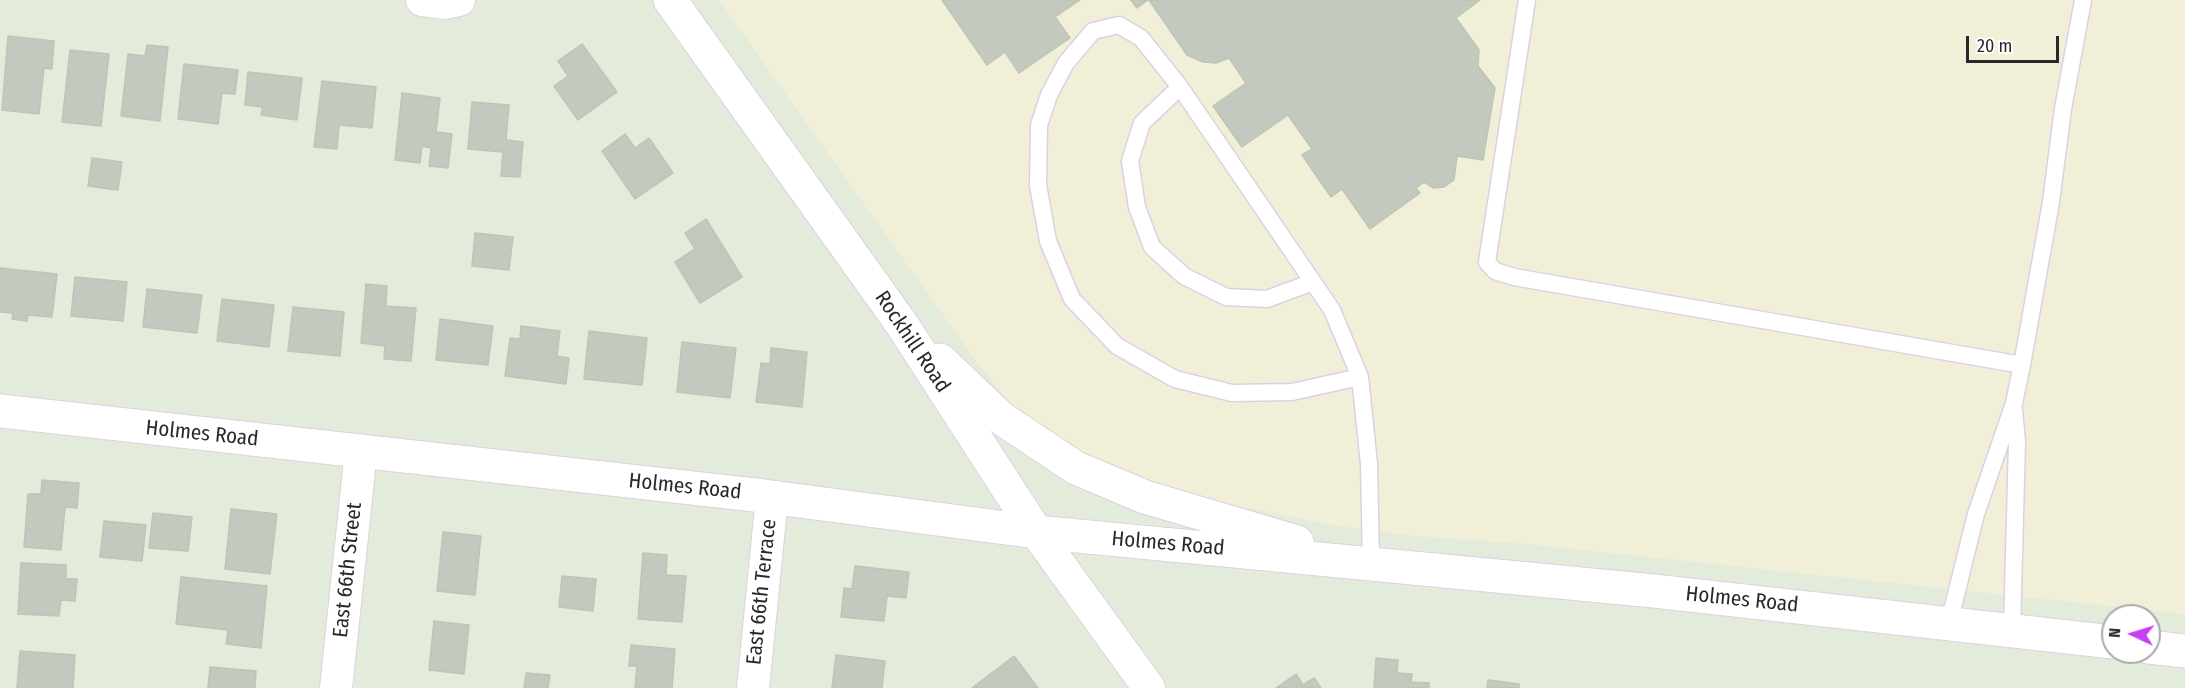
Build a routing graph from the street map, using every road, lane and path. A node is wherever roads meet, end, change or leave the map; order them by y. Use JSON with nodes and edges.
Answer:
{"nodes":[{"id":1,"x":422,"y":0,"type":"edge"},
{"id":2,"x":459,"y":0,"type":"edge"},
{"id":3,"x":670,"y":0,"type":"edge"},
{"id":4,"x":1527,"y":0,"type":"edge"},
{"id":5,"x":2083,"y":0,"type":"edge"},
{"id":6,"x":1180,"y":87,"type":"junction"},
{"id":7,"x":1313,"y":282,"type":"junction"},
{"id":8,"x":903,"y":326,"type":"junction"},
{"id":9,"x":2022,"y":365,"type":"junction"},
{"id":10,"x":1360,"y":377,"type":"junction"},
{"id":11,"x":2014,"y":404,"type":"junction"},
{"id":12,"x":0,"y":411,"type":"edge"},
{"id":13,"x":361,"y":451,"type":"junction"},
{"id":14,"x":772,"y":497,"type":"junction"},
{"id":15,"x":1036,"y":532,"type":"junction"},
{"id":16,"x":1371,"y":563,"type":"junction"},
{"id":17,"x":1949,"y":623,"type":"junction"},
{"id":18,"x":2012,"y":630,"type":"junction"},
{"id":19,"x":2101,"y":641,"type":"edge"},
{"id":20,"x":2161,"y":648,"type":"edge"},
{"id":21,"x":2185,"y":651,"type":"edge"},
{"id":22,"x":336,"y":688,"type":"edge"},
{"id":23,"x":753,"y":688,"type":"edge"},
{"id":24,"x":1149,"y":688,"type":"edge"}],
"edges":[{"from":1,"to":2,"type":"street"},
{"from":3,"to":8,"type":"main road","name":"Rockhill Road"},
{"from":4,"to":9,"type":"lane"},
{"from":5,"to":9,"type":"lane"},
{"from":6,"to":7,"type":"lane"},
{"from":6,"to":7,"type":"lane"},
{"from":6,"to":10,"type":"lane"},
{"from":7,"to":10,"type":"lane"},
{"from":8,"to":15,"type":"main road","name":"Rockhill Road"},
{"from":8,"to":16,"type":"main road","name":"Holmes Road"},
{"from":9,"to":11,"type":"lane"},
{"from":10,"to":16,"type":"lane"},
{"from":11,"to":17,"type":"lane"},
{"from":11,"to":18,"type":"lane"},
{"from":12,"to":13,"type":"main road","name":"Holmes Road"},
{"from":13,"to":14,"type":"main road","name":"Holmes Road"},
{"from":13,"to":22,"type":"street","name":"East 66th Street"},
{"from":14,"to":15,"type":"main road","name":"Holmes Road"},
{"from":14,"to":23,"type":"street","name":"East 66th Terrace"},
{"from":15,"to":16,"type":"main road","name":"Holmes Road"},
{"from":15,"to":24,"type":"street","name":"Rockhill Road"},
{"from":16,"to":17,"type":"main road","name":"Holmes Road"},
{"from":17,"to":18,"type":"main road","name":"Holmes Road"},
{"from":18,"to":19,"type":"main road","name":"Holmes Road"},
{"from":20,"to":21,"type":"main road"}]}
